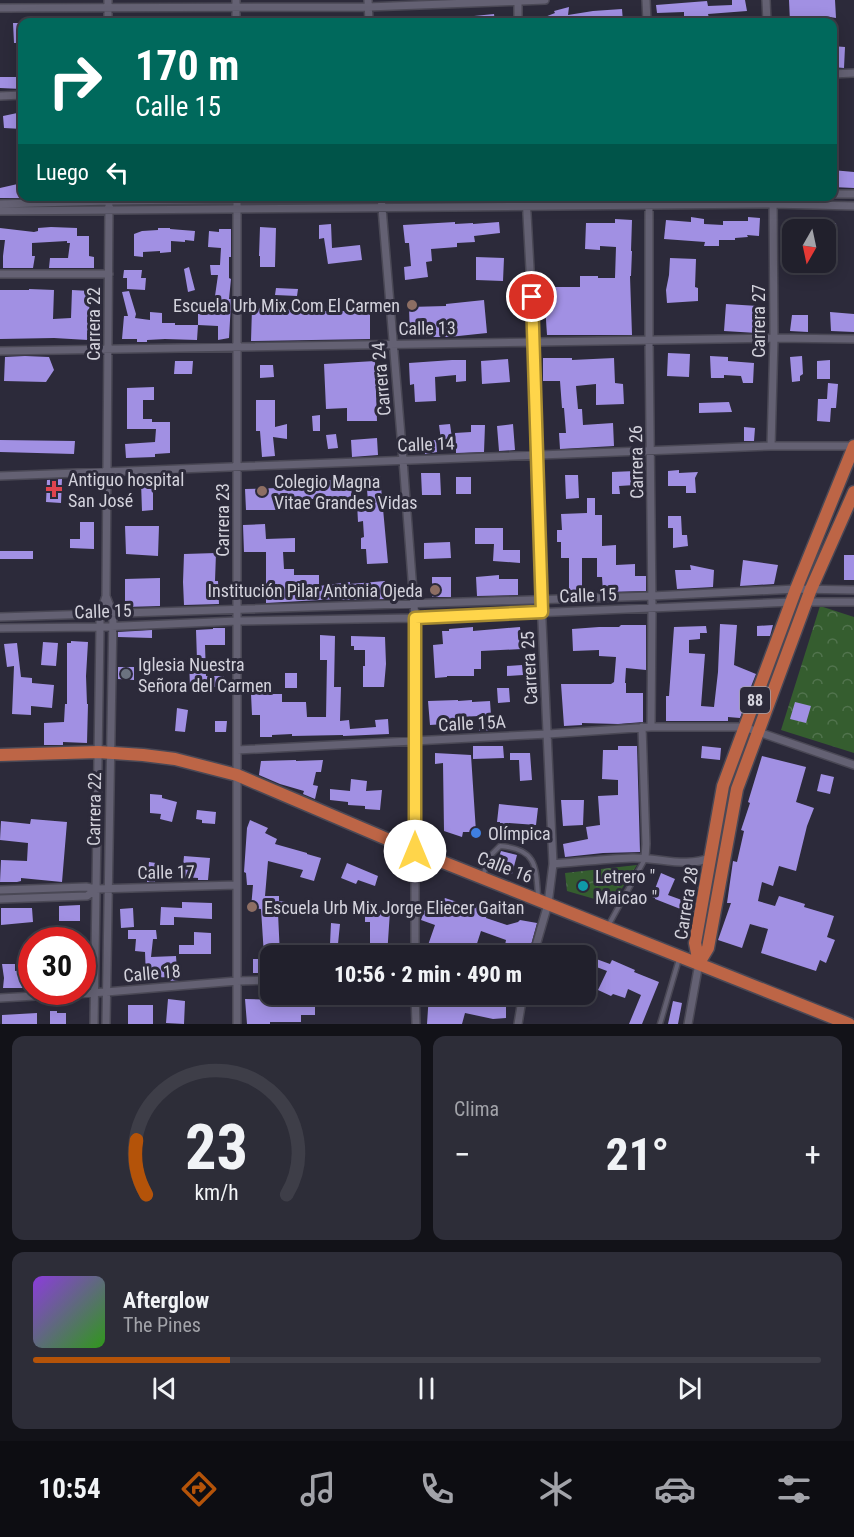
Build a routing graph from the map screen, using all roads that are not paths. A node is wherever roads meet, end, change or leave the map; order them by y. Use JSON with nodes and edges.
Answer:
{"nodes":[{"id":1,"x":108,"y":0,"type":"edge"},
{"id":2,"x":545,"y":0,"type":"edge"},
{"id":3,"x":646,"y":0,"type":"edge"},
{"id":4,"x":766,"y":0,"type":"edge"},
{"id":5,"x":518,"y":1,"type":"edge"},
{"id":6,"x":368,"y":3,"type":"edge"},
{"id":7,"x":236,"y":4,"type":"edge"},
{"id":8,"x":0,"y":8,"type":"edge"},
{"id":9,"x":108,"y":8,"type":"junction"},
{"id":10,"x":108,"y":18,"type":"edge"},
{"id":11,"x":369,"y":18,"type":"edge"},
{"id":12,"x":518,"y":18,"type":"edge"},
{"id":13,"x":647,"y":18,"type":"edge"},
{"id":14,"x":767,"y":18,"type":"edge"},
{"id":15,"x":837,"y":74,"type":"edge"},
{"id":16,"x":854,"y":74,"type":"edge"},
{"id":17,"x":18,"y":95,"type":"edge"},
{"id":18,"x":0,"y":96,"type":"edge"},
{"id":19,"x":837,"y":194,"type":"edge"},
{"id":20,"x":854,"y":194,"type":"edge"},
{"id":21,"x":46,"y":201,"type":"edge"},
{"id":22,"x":109,"y":201,"type":"edge"},
{"id":23,"x":237,"y":201,"type":"edge"},
{"id":24,"x":381,"y":201,"type":"edge"},
{"id":25,"x":526,"y":201,"type":"edge"},
{"id":26,"x":650,"y":201,"type":"edge"},
{"id":27,"x":752,"y":201,"type":"edge"},
{"id":28,"x":773,"y":201,"type":"edge"},
{"id":29,"x":786,"y":201,"type":"edge"},
{"id":30,"x":0,"y":204,"type":"edge"},
{"id":31,"x":650,"y":206,"type":"junction"},
{"id":32,"x":854,"y":206,"type":"edge"},
{"id":33,"x":527,"y":207,"type":"junction"},
{"id":34,"x":382,"y":208,"type":"junction"},
{"id":35,"x":237,"y":209,"type":"junction"},
{"id":36,"x":109,"y":210,"type":"junction"},
{"id":37,"x":0,"y":211,"type":"edge"},
{"id":38,"x":0,"y":274,"type":"edge"},
{"id":39,"x":109,"y":274,"type":"junction"},
{"id":40,"x":774,"y":338,"type":"junction"},
{"id":41,"x":854,"y":339,"type":"edge"},
{"id":42,"x":649,"y":340,"type":"junction"},
{"id":43,"x":534,"y":342,"type":"junction"},
{"id":44,"x":393,"y":344,"type":"junction"},
{"id":45,"x":237,"y":346,"type":"junction"},
{"id":46,"x":108,"y":349,"type":"junction"},
{"id":47,"x":0,"y":351,"type":"edge"},
{"id":48,"x":771,"y":446,"type":"junction"},
{"id":49,"x":854,"y":446,"type":"edge"},
{"id":50,"x":651,"y":451,"type":"junction"},
{"id":51,"x":537,"y":455,"type":"junction"},
{"id":52,"x":403,"y":460,"type":"junction"},
{"id":53,"x":237,"y":467,"type":"junction"},
{"id":54,"x":106,"y":472,"type":"junction"},
{"id":55,"x":0,"y":476,"type":"edge"},
{"id":56,"x":854,"y":492,"type":"edge"},
{"id":57,"x":811,"y":589,"type":"junction"},
{"id":58,"x":854,"y":590,"type":"edge"},
{"id":59,"x":794,"y":595,"type":"junction"},
{"id":60,"x":106,"y":596,"type":"junction"},
{"id":61,"x":652,"y":596,"type":"junction"},
{"id":62,"x":541,"y":599,"type":"junction"},
{"id":63,"x":806,"y":602,"type":"junction"},
{"id":64,"x":854,"y":602,"type":"edge"},
{"id":65,"x":414,"y":603,"type":"junction"},
{"id":66,"x":652,"y":608,"type":"junction"},
{"id":67,"x":237,"y":609,"type":"junction"},
{"id":68,"x":542,"y":612,"type":"junction"},
{"id":69,"x":100,"y":614,"type":"junction"},
{"id":70,"x":113,"y":614,"type":"junction"},
{"id":71,"x":0,"y":617,"type":"edge"},
{"id":72,"x":415,"y":618,"type":"junction"},
{"id":73,"x":237,"y":621,"type":"junction"},
{"id":74,"x":100,"y":627,"type":"junction"},
{"id":75,"x":112,"y":627,"type":"junction"},
{"id":76,"x":0,"y":628,"type":"edge"},
{"id":77,"x":651,"y":727,"type":"junction"},
{"id":78,"x":744,"y":727,"type":"junction"},
{"id":79,"x":642,"y":728,"type":"junction"},
{"id":80,"x":758,"y":731,"type":"junction"},
{"id":81,"x":548,"y":734,"type":"junction"},
{"id":82,"x":415,"y":740,"type":"junction"},
{"id":83,"x":237,"y":750,"type":"junction"},
{"id":84,"x":104,"y":752,"type":"junction"},
{"id":85,"x":0,"y":754,"type":"edge"},
{"id":86,"x":854,"y":765,"type":"edge"},
{"id":87,"x":237,"y":775,"type":"junction"},
{"id":88,"x":415,"y":851,"type":"junction"},
{"id":89,"x":711,"y":857,"type":"junction"},
{"id":90,"x":645,"y":858,"type":"junction"},
{"id":91,"x":553,"y":864,"type":"junction"},
{"id":92,"x":483,"y":878,"type":"junction"},
{"id":93,"x":237,"y":885,"type":"junction"},
{"id":94,"x":108,"y":888,"type":"junction"},
{"id":95,"x":96,"y":889,"type":"junction"},
{"id":96,"x":0,"y":890,"type":"edge"},
{"id":97,"x":0,"y":899,"type":"edge"},
{"id":98,"x":543,"y":902,"type":"junction"},
{"id":99,"x":96,"y":927,"type":"edge"},
{"id":100,"x":607,"y":927,"type":"junction"},
{"id":101,"x":415,"y":945,"type":"edge"},
{"id":102,"x":535,"y":945,"type":"edge"},
{"id":103,"x":680,"y":956,"type":"junction"},
{"id":104,"x":699,"y":963,"type":"junction"},
{"id":105,"x":260,"y":980,"type":"edge"},
{"id":106,"x":237,"y":981,"type":"junction"},
{"id":107,"x":96,"y":992,"type":"edge"},
{"id":108,"x":106,"y":992,"type":"junction"},
{"id":109,"x":18,"y":997,"type":"edge"},
{"id":110,"x":0,"y":998,"type":"edge"},
{"id":111,"x":95,"y":1005,"type":"edge"},
{"id":112,"x":416,"y":1005,"type":"edge"},
{"id":113,"x":521,"y":1005,"type":"edge"},
{"id":114,"x":94,"y":1024,"type":"edge"},
{"id":115,"x":106,"y":1024,"type":"edge"},
{"id":116,"x":237,"y":1024,"type":"edge"},
{"id":117,"x":416,"y":1024,"type":"edge"},
{"id":118,"x":518,"y":1024,"type":"edge"},
{"id":119,"x":660,"y":1024,"type":"edge"},
{"id":120,"x":688,"y":1024,"type":"edge"},
{"id":121,"x":849,"y":1024,"type":"edge"}],
"edges":[{"from":1,"to":9,"type":"street"},
{"from":2,"to":5,"type":"street"},
{"from":3,"to":13,"type":"street"},
{"from":4,"to":14,"type":"street"},
{"from":5,"to":6,"type":"street"},
{"from":5,"to":12,"type":"street"},
{"from":6,"to":7,"type":"street"},
{"from":6,"to":11,"type":"street"},
{"from":7,"to":9,"type":"street"},
{"from":8,"to":9,"type":"street"},
{"from":9,"to":10,"type":"street"},
{"from":15,"to":16,"type":"street"},
{"from":17,"to":18,"type":"street"},
{"from":19,"to":20,"type":"street"},
{"from":21,"to":30,"type":"street"},
{"from":22,"to":36,"type":"street","name":"Carrera 22"},
{"from":23,"to":35,"type":"street","name":"Carrera 23"},
{"from":24,"to":34,"type":"street","name":"Carrera 24"},
{"from":25,"to":33,"type":"street","name":"Carrera 25"},
{"from":26,"to":31,"type":"street","name":"Carrera 26"},
{"from":27,"to":31,"type":"street"},
{"from":28,"to":40,"type":"street","name":"Carrera 27"},
{"from":29,"to":32,"type":"street"},
{"from":31,"to":33,"type":"street"},
{"from":31,"to":42,"type":"street","name":"Carrera 26"},
{"from":33,"to":34,"type":"street"},
{"from":33,"to":43,"type":"street","name":"Carrera 25"},
{"from":34,"to":35,"type":"street"},
{"from":34,"to":44,"type":"street","name":"Carrera 24"},
{"from":35,"to":36,"type":"street"},
{"from":35,"to":45,"type":"street","name":"Carrera 23"},
{"from":36,"to":37,"type":"street"},
{"from":36,"to":39,"type":"street","name":"Carrera 22"},
{"from":38,"to":39,"type":"street"},
{"from":39,"to":46,"type":"street","name":"Carrera 22"},
{"from":40,"to":41,"type":"street","name":"Calle 13"},
{"from":40,"to":42,"type":"street","name":"Calle 13"},
{"from":40,"to":48,"type":"street","name":"Carrera 27"},
{"from":42,"to":43,"type":"street","name":"Calle 13"},
{"from":42,"to":50,"type":"street","name":"Carrera 26"},
{"from":43,"to":44,"type":"street","name":"Calle 13"},
{"from":43,"to":51,"type":"street","name":"Carrera 25"},
{"from":44,"to":45,"type":"street","name":"Calle 13"},
{"from":44,"to":52,"type":"street","name":"Carrera 24"},
{"from":45,"to":46,"type":"street","name":"Calle 13"},
{"from":45,"to":53,"type":"street","name":"Carrera 23"},
{"from":46,"to":47,"type":"street","name":"Calle 13"},
{"from":46,"to":54,"type":"street","name":"Carrera 22"},
{"from":48,"to":49,"type":"street","name":"Calle 14"},
{"from":48,"to":50,"type":"street","name":"Calle 14"},
{"from":49,"to":59,"type":"highway","name":"Carrera 28","number":"88"},
{"from":50,"to":51,"type":"street","name":"Calle 14"},
{"from":50,"to":61,"type":"street","name":"Carrera 26"},
{"from":51,"to":52,"type":"street","name":"Calle 14"},
{"from":51,"to":62,"type":"street","name":"Carrera 25"},
{"from":52,"to":53,"type":"street","name":"Calle 14"},
{"from":52,"to":65,"type":"street","name":"Carrera 24"},
{"from":53,"to":54,"type":"street","name":"Calle 14"},
{"from":53,"to":67,"type":"street","name":"Carrera 23"},
{"from":54,"to":55,"type":"street","name":"Calle 14"},
{"from":54,"to":60,"type":"street","name":"Carrera 22"},
{"from":56,"to":57,"type":"highway","name":"Carrera 28","number":"88"},
{"from":57,"to":58,"type":"street","name":"Calle 15"},
{"from":57,"to":59,"type":"street","name":"Calle 15"},
{"from":57,"to":63,"type":"highway","name":"Carrera 28","number":"88"},
{"from":59,"to":61,"type":"street","name":"Calle 15"},
{"from":59,"to":63,"type":"street","name":"Calle 15"},
{"from":59,"to":66,"type":"street","name":"Calle 15"},
{"from":59,"to":78,"type":"highway","name":"Carrera 28","number":"88"},
{"from":60,"to":69,"type":"street","name":"Carrera 22"},
{"from":60,"to":70,"type":"street","name":"Carrera 22"},
{"from":61,"to":62,"type":"street","name":"Calle 15"},
{"from":61,"to":66,"type":"street","name":"Carrera 26"},
{"from":62,"to":65,"type":"street","name":"Calle 15"},
{"from":62,"to":68,"type":"street","name":"Carrera 25"},
{"from":63,"to":64,"type":"street","name":"Calle 15"},
{"from":63,"to":80,"type":"highway","name":"Carrera 28","number":"88"},
{"from":65,"to":67,"type":"street","name":"Calle 15"},
{"from":65,"to":72,"type":"street","name":"Carrera 24"},
{"from":66,"to":68,"type":"street","name":"Calle 15"},
{"from":66,"to":77,"type":"street","name":"Carrera 26"},
{"from":67,"to":70,"type":"street","name":"Calle 15"},
{"from":67,"to":73,"type":"street","name":"Carrera 23"},
{"from":68,"to":72,"type":"street","name":"Calle 15"},
{"from":68,"to":81,"type":"street","name":"Carrera 25"},
{"from":69,"to":70,"type":"street","name":"Calle 15"},
{"from":69,"to":71,"type":"street","name":"Calle 15"},
{"from":69,"to":74,"type":"street","name":"Carrera 22"},
{"from":70,"to":75,"type":"street","name":"Carrera 22"},
{"from":72,"to":73,"type":"street","name":"Calle 15"},
{"from":72,"to":82,"type":"street","name":"Carrera 24"},
{"from":73,"to":75,"type":"street","name":"Calle 15"},
{"from":73,"to":83,"type":"street","name":"Carrera 23"},
{"from":74,"to":75,"type":"street","name":"Calle 15"},
{"from":74,"to":76,"type":"street","name":"Calle 15"},
{"from":74,"to":84,"type":"street","name":"Carrera 22"},
{"from":75,"to":84,"type":"street","name":"Carrera 22"},
{"from":77,"to":78,"type":"street","name":"Calle 15A"},
{"from":77,"to":79,"type":"street","name":"Calle 15A"},
{"from":78,"to":80,"type":"street"},
{"from":78,"to":89,"type":"highway","name":"Carrera 28","number":"88"},
{"from":79,"to":81,"type":"street","name":"Calle 15A"},
{"from":79,"to":90,"type":"street"},
{"from":80,"to":86,"type":"street"},
{"from":80,"to":104,"type":"highway","name":"Carrera 28","number":"88"},
{"from":81,"to":82,"type":"street","name":"Calle 15A"},
{"from":81,"to":91,"type":"street","name":"Carrera 25"},
{"from":82,"to":83,"type":"street","name":"Calle 15A"},
{"from":82,"to":88,"type":"street","name":"Carrera 24"},
{"from":83,"to":87,"type":"street","name":"Carrera 23"},
{"from":84,"to":85,"type":"highway","name":"Calle 16"},
{"from":84,"to":87,"type":"highway","name":"Calle 16"},
{"from":84,"to":94,"type":"street","name":"Carrera 22"},
{"from":84,"to":95,"type":"street","name":"Carrera 22"},
{"from":87,"to":88,"type":"highway","name":"Calle 16"},
{"from":87,"to":93,"type":"street","name":"Carrera 23"},
{"from":88,"to":92,"type":"highway","name":"Calle 16"},
{"from":88,"to":101,"type":"street","name":"Carrera 24"},
{"from":89,"to":90,"type":"street"},
{"from":89,"to":104,"type":"highway","name":"Carrera 28","number":"88"},
{"from":90,"to":91,"type":"street"},
{"from":90,"to":100,"type":"lane"},
{"from":91,"to":98,"type":"street","name":"Carrera 25"},
{"from":92,"to":98,"type":"highway","name":"Calle 16"},
{"from":92,"to":98,"type":"lane"},
{"from":93,"to":94,"type":"street","name":"Calle 17"},
{"from":93,"to":106,"type":"street","name":"Carrera 23"},
{"from":94,"to":95,"type":"street","name":"Calle 17"},
{"from":94,"to":108,"type":"street","name":"Carrera 22"},
{"from":95,"to":96,"type":"street","name":"Calle 17"},
{"from":95,"to":97,"type":"street","name":"Calle 17"},
{"from":95,"to":99,"type":"street","name":"Carrera 22"},
{"from":98,"to":100,"type":"highway","name":"Calle 16"},
{"from":98,"to":102,"type":"street","name":"Carrera 25"},
{"from":100,"to":103,"type":"highway","name":"Calle 16"},
{"from":103,"to":104,"type":"highway","name":"Calle 16"},
{"from":103,"to":119,"type":"lane"},
{"from":104,"to":120,"type":"street"},
{"from":104,"to":121,"type":"highway","name":"Calle 16"},
{"from":105,"to":106,"type":"street","name":"Calle 18"},
{"from":106,"to":108,"type":"street","name":"Calle 18"},
{"from":106,"to":116,"type":"street","name":"Carrera 23"},
{"from":107,"to":108,"type":"street","name":"Calle 18"},
{"from":108,"to":115,"type":"street","name":"Carrera 22"},
{"from":109,"to":110,"type":"street","name":"Calle 18"},
{"from":111,"to":114,"type":"street","name":"Carrera 22"},
{"from":112,"to":117,"type":"street"},
{"from":113,"to":118,"type":"street"}]}
